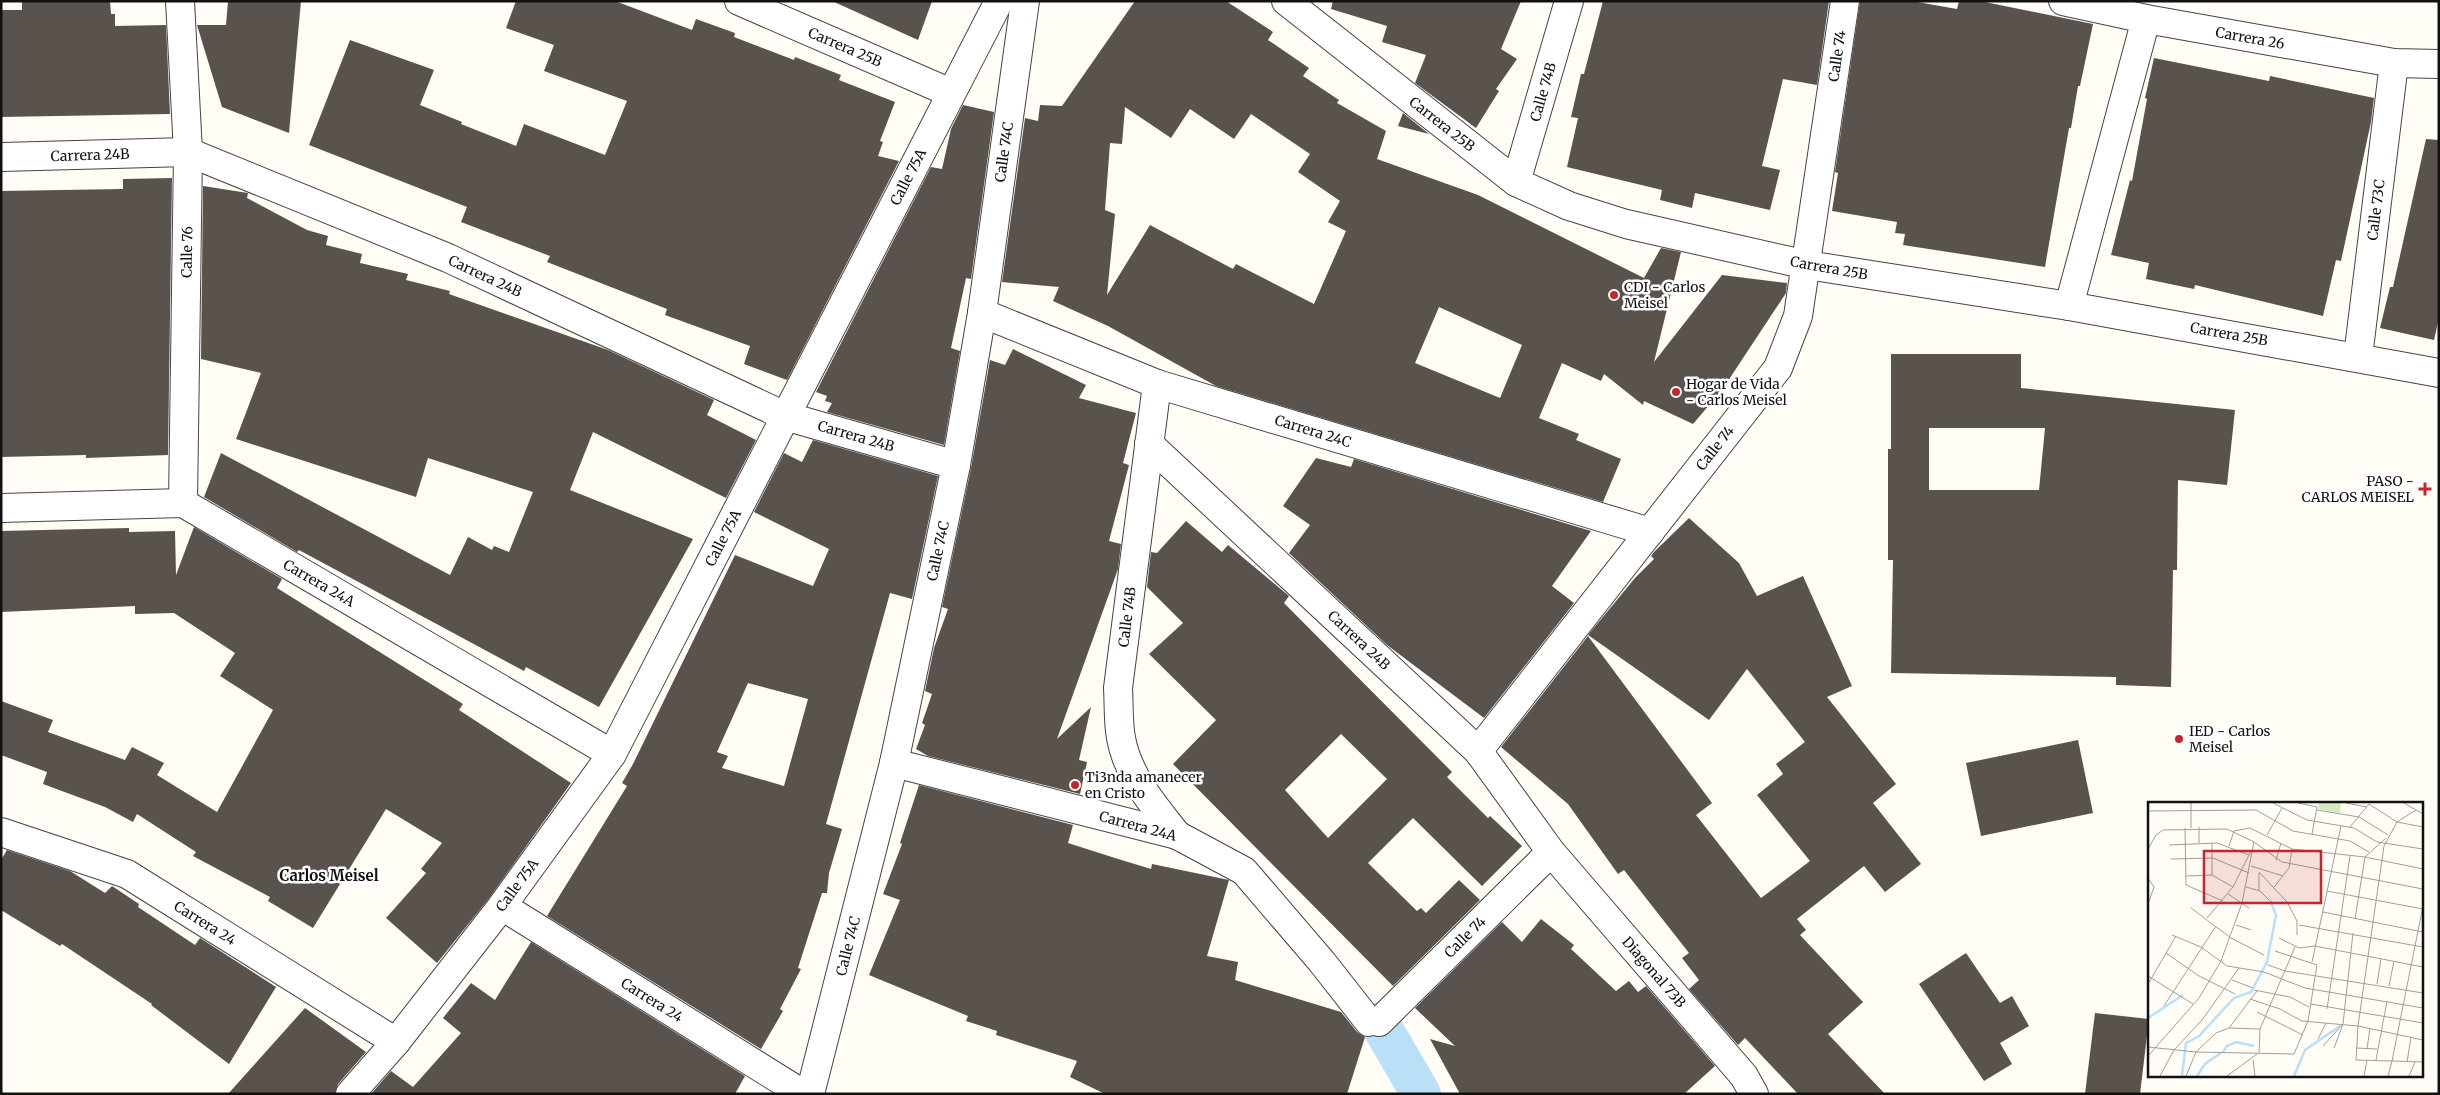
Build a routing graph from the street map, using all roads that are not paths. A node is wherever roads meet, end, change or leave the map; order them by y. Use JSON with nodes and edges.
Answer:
{"nodes":[{"id":1,"x":180,"y":1,"type":"edge"},
{"id":2,"x":739,"y":1,"type":"edge"},
{"id":3,"x":999,"y":1,"type":"edge"},
{"id":4,"x":1025,"y":1,"type":"edge"},
{"id":5,"x":1286,"y":1,"type":"edge"},
{"id":6,"x":1569,"y":1,"type":"edge"},
{"id":7,"x":1845,"y":1,"type":"edge"},
{"id":8,"x":2063,"y":1,"type":"edge"},
{"id":9,"x":2146,"y":19,"type":"junction"},
{"id":10,"x":2394,"y":63,"type":"junction"},
{"id":11,"x":2439,"y":64,"type":"edge"},
{"id":12,"x":951,"y":93,"type":"junction"},
{"id":13,"x":188,"y":152,"type":"junction"},
{"id":14,"x":1,"y":157,"type":"edge"},
{"id":15,"x":1516,"y":182,"type":"junction"},
{"id":16,"x":1807,"y":265,"type":"junction"},
{"id":17,"x":2069,"y":306,"type":"junction"},
{"id":18,"x":982,"y":313,"type":"junction"},
{"id":19,"x":2358,"y":357,"type":"junction"},
{"id":20,"x":2439,"y":373,"type":"edge"},
{"id":21,"x":1157,"y":384,"type":"junction"},
{"id":22,"x":785,"y":416,"type":"junction"},
{"id":23,"x":1149,"y":444,"type":"junction"},
{"id":24,"x":956,"y":465,"type":"junction"},
{"id":25,"x":183,"y":503,"type":"junction"},
{"id":26,"x":1,"y":508,"type":"edge"},
{"id":27,"x":1650,"y":532,"type":"junction"},
{"id":28,"x":1478,"y":751,"type":"junction"},
{"id":29,"x":612,"y":754,"type":"junction"},
{"id":30,"x":894,"y":763,"type":"junction"},
{"id":31,"x":1,"y":832,"type":"edge"},
{"id":32,"x":1177,"y":835,"type":"junction"},
{"id":33,"x":1551,"y":852,"type":"junction"},
{"id":34,"x":502,"y":906,"type":"junction"},
{"id":35,"x":1374,"y":1022,"type":"joint"},
{"id":36,"x":396,"y":1042,"type":"junction"},
{"id":37,"x":350,"y":1094,"type":"edge"},
{"id":38,"x":803,"y":1094,"type":"edge"},
{"id":39,"x":810,"y":1094,"type":"edge"},
{"id":40,"x":1754,"y":1094,"type":"edge"}],
"edges":[{"from":1,"to":13,"type":"street","name":"Calle 76"},
{"from":2,"to":12,"type":"street","name":"Carrera 25B"},
{"from":3,"to":12,"type":"street","name":"Calle 75A"},
{"from":4,"to":18,"type":"street","name":"Calle 74C"},
{"from":5,"to":15,"type":"street","name":"Carrera 25B"},
{"from":6,"to":15,"type":"street","name":"Calle 74B"},
{"from":7,"to":16,"type":"street","name":"Calle 74"},
{"from":8,"to":9,"type":"street","name":"Carrera 26"},
{"from":9,"to":10,"type":"street","name":"Carrera 26"},
{"from":9,"to":17,"type":"street"},
{"from":10,"to":11,"type":"street","name":"Carrera 26"},
{"from":10,"to":19,"type":"street","name":"Calle 73C"},
{"from":12,"to":22,"type":"street","name":"Calle 75A"},
{"from":13,"to":14,"type":"street","name":"Carrera 24B"},
{"from":13,"to":22,"type":"street","name":"Carrera 24B"},
{"from":13,"to":25,"type":"street","name":"Calle 76"},
{"from":15,"to":16,"type":"street","name":"Carrera 25B"},
{"from":16,"to":17,"type":"street","name":"Carrera 25B"},
{"from":16,"to":27,"type":"street","name":"Calle 74"},
{"from":17,"to":19,"type":"street","name":"Carrera 25B"},
{"from":18,"to":21,"type":"street","name":"Carrera 24C"},
{"from":18,"to":24,"type":"street","name":"Calle 74C"},
{"from":19,"to":20,"type":"street","name":"Carrera 25B"},
{"from":21,"to":23,"type":"street","name":"Calle 74B"},
{"from":21,"to":27,"type":"street","name":"Carrera 24C"},
{"from":22,"to":24,"type":"street","name":"Carrera 24B"},
{"from":22,"to":29,"type":"street","name":"Calle 75A"},
{"from":23,"to":28,"type":"street","name":"Carrera 24B"},
{"from":23,"to":32,"type":"street","name":"Calle 74B"},
{"from":24,"to":30,"type":"street","name":"Calle 74C"},
{"from":25,"to":26,"type":"street"},
{"from":25,"to":29,"type":"street","name":"Carrera 24A"},
{"from":27,"to":28,"type":"street","name":"Calle 74"},
{"from":28,"to":33,"type":"street","name":"Carrera 24B"},
{"from":29,"to":34,"type":"street","name":"Calle 75A"},
{"from":30,"to":32,"type":"street","name":"Carrera 24A"},
{"from":30,"to":39,"type":"street","name":"Calle 74C"},
{"from":31,"to":36,"type":"street","name":"Carrera 24"},
{"from":32,"to":35,"type":"street","name":"Carrera 24A"},
{"from":33,"to":35,"type":"street","name":"Calle 74"},
{"from":33,"to":40,"type":"street","name":"Diagonal 73B"},
{"from":34,"to":36,"type":"street","name":"Calle 75A"},
{"from":34,"to":38,"type":"street","name":"Carrera 24"},
{"from":36,"to":37,"type":"street","name":"Calle 75A"}]}
